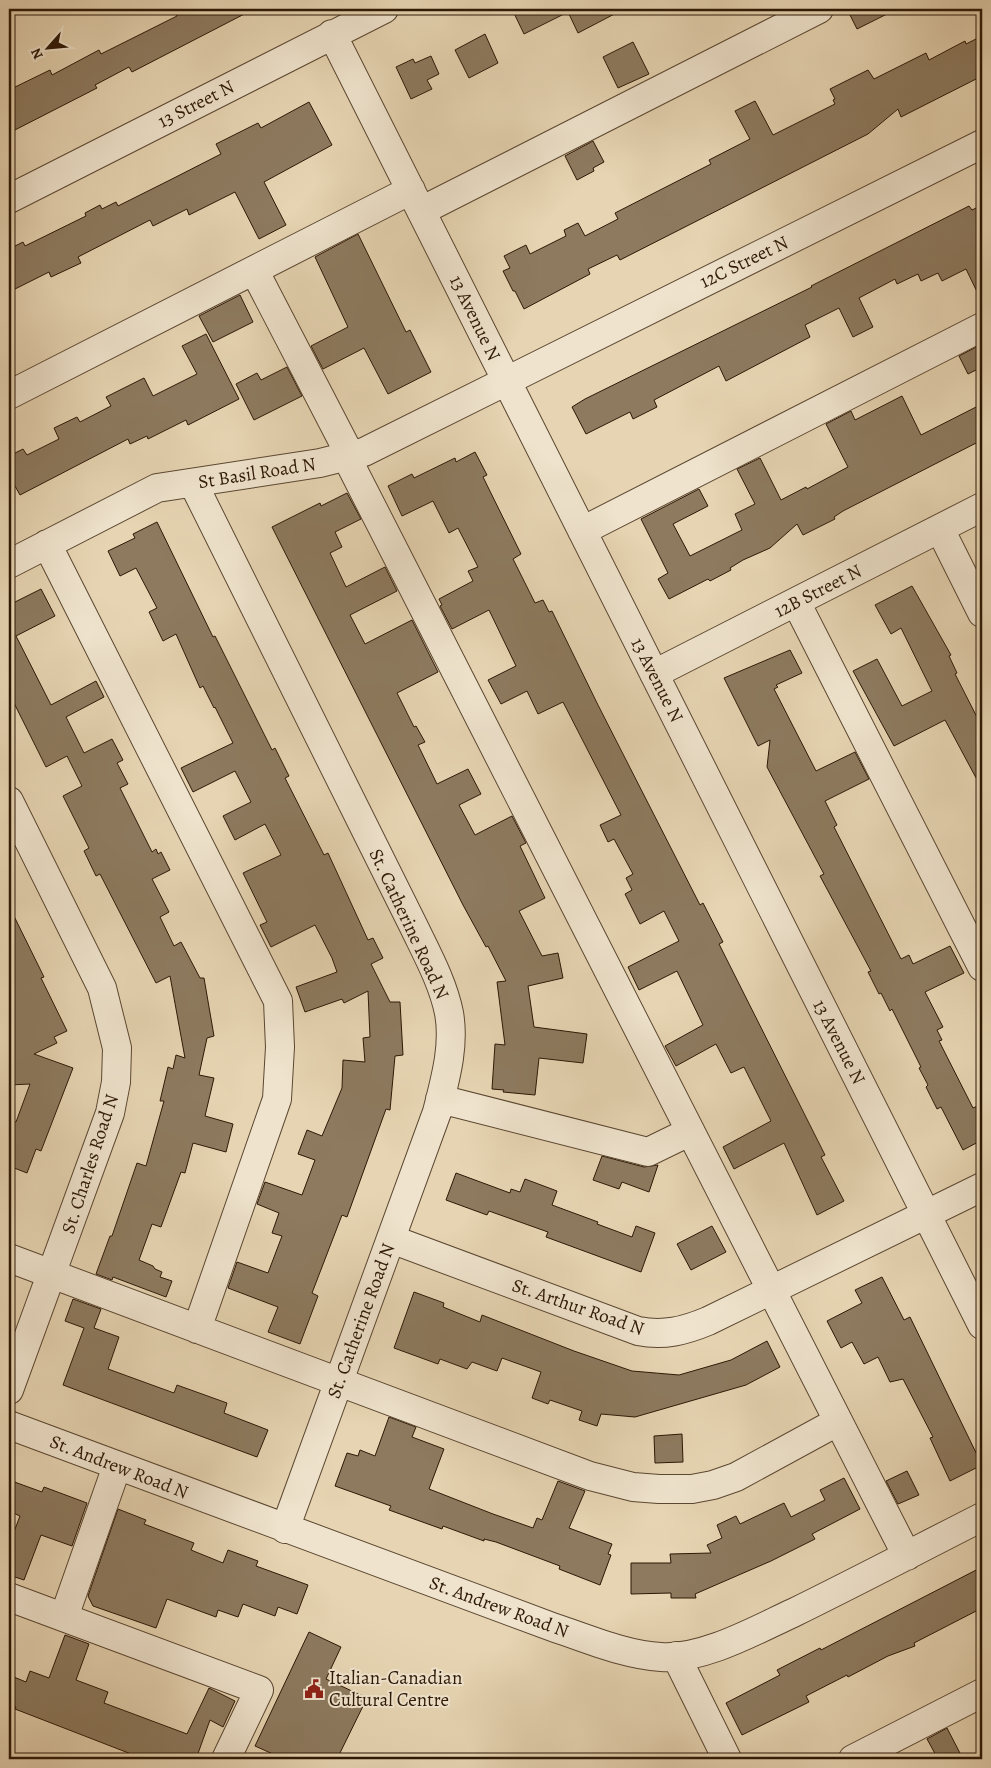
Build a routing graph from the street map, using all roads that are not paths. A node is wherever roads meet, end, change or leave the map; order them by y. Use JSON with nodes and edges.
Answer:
{"nodes":[{"id":1,"x":819,"y":9,"type":"edge"},
{"id":2,"x":372,"y":11,"type":"edge"},
{"id":3,"x":332,"y":34,"type":"junction"},
{"id":4,"x":982,"y":144,"type":"edge"},
{"id":5,"x":9,"y":199,"type":"edge"},
{"id":6,"x":416,"y":201,"type":"junction"},
{"id":7,"x":254,"y":270,"type":"junction"},
{"id":8,"x":982,"y":328,"type":"edge"},
{"id":9,"x":506,"y":380,"type":"junction"},
{"id":10,"x":9,"y":395,"type":"edge"},
{"id":11,"x":349,"y":457,"type":"junction"},
{"id":12,"x":193,"y":483,"type":"junction"},
{"id":13,"x":982,"y":507,"type":"edge"},
{"id":14,"x":940,"y":529,"type":"junction"},
{"id":15,"x":582,"y":531,"type":"junction"},
{"id":16,"x":47,"y":544,"type":"junction"},
{"id":17,"x":9,"y":564,"type":"edge"},
{"id":18,"x":796,"y":602,"type":"junction"},
{"id":19,"x":982,"y":613,"type":"edge"},
{"id":20,"x":654,"y":674,"type":"junction"},
{"id":21,"x":9,"y":801,"type":"edge"},
{"id":22,"x":982,"y":967,"type":"edge"},
{"id":23,"x":440,"y":1099,"type":"junction"},
{"id":24,"x":689,"y":1132,"type":"junction"},
{"id":25,"x":982,"y":1187,"type":"edge"},
{"id":26,"x":925,"y":1213,"type":"junction"},
{"id":27,"x":391,"y":1239,"type":"junction"},
{"id":28,"x":9,"y":1258,"type":"edge"},
{"id":29,"x":52,"y":1274,"type":"junction"},
{"id":30,"x":770,"y":1291,"type":"junction"},
{"id":31,"x":982,"y":1325,"type":"edge"},
{"id":32,"x":197,"y":1329,"type":"junction"},
{"id":33,"x":338,"y":1382,"type":"junction"},
{"id":34,"x":9,"y":1390,"type":"edge"},
{"id":35,"x":837,"y":1422,"type":"junction"},
{"id":36,"x":9,"y":1426,"type":"edge"},
{"id":37,"x":117,"y":1466,"type":"junction"},
{"id":38,"x":982,"y":1517,"type":"edge"},
{"id":39,"x":285,"y":1529,"type":"junction"},
{"id":40,"x":906,"y":1556,"type":"junction"},
{"id":41,"x":9,"y":1597,"type":"edge"},
{"id":42,"x":64,"y":1616,"type":"junction"},
{"id":43,"x":676,"y":1656,"type":"junction"},
{"id":44,"x":982,"y":1693,"type":"edge"},
{"id":45,"x":226,"y":1759,"type":"edge"},
{"id":46,"x":727,"y":1759,"type":"edge"},
{"id":47,"x":853,"y":1759,"type":"edge"}],
"edges":[{"from":1,"to":6,"type":"street"},
{"from":2,"to":3,"type":"street","name":"13 Street N"},
{"from":3,"to":5,"type":"street","name":"13 Street N"},
{"from":3,"to":6,"type":"street","name":"13 Avenue N"},
{"from":4,"to":9,"type":"street","name":"12C Street N"},
{"from":6,"to":7,"type":"street"},
{"from":6,"to":9,"type":"street","name":"13 Avenue N"},
{"from":7,"to":10,"type":"street"},
{"from":7,"to":11,"type":"street"},
{"from":8,"to":15,"type":"street"},
{"from":9,"to":11,"type":"street","name":"St Basil Road N"},
{"from":9,"to":15,"type":"street","name":"13 Avenue N"},
{"from":11,"to":12,"type":"street","name":"St Basil Road N"},
{"from":11,"to":24,"type":"street"},
{"from":12,"to":16,"type":"street","name":"St Basil Road N"},
{"from":12,"to":23,"type":"street","name":"St. Catherine Road N"},
{"from":13,"to":14,"type":"street","name":"12B Street N"},
{"from":14,"to":18,"type":"street","name":"12B Street N"},
{"from":14,"to":19,"type":"street"},
{"from":15,"to":20,"type":"street","name":"13 Avenue N"},
{"from":16,"to":17,"type":"street","name":"St Basil Road N"},
{"from":16,"to":32,"type":"street"},
{"from":18,"to":20,"type":"street","name":"12B Street N"},
{"from":18,"to":22,"type":"street"},
{"from":20,"to":26,"type":"street","name":"13 Avenue N"},
{"from":21,"to":29,"type":"street","name":"St. Charles Road N"},
{"from":23,"to":24,"type":"street"},
{"from":23,"to":27,"type":"street","name":"St. Catherine Road N"},
{"from":24,"to":30,"type":"street"},
{"from":25,"to":26,"type":"street","name":"St. Arthur Road N"},
{"from":26,"to":30,"type":"street","name":"St. Arthur Road N"},
{"from":26,"to":31,"type":"street","name":"13 Avenue N"},
{"from":27,"to":30,"type":"street","name":"St. Arthur Road N"},
{"from":27,"to":33,"type":"street","name":"St. Catherine Road N"},
{"from":28,"to":29,"type":"street"},
{"from":29,"to":32,"type":"street"},
{"from":29,"to":34,"type":"street","name":"St. Charles Road N"},
{"from":30,"to":35,"type":"street"},
{"from":32,"to":33,"type":"street"},
{"from":33,"to":35,"type":"street"},
{"from":33,"to":39,"type":"street","name":"St. Catherine Road N"},
{"from":35,"to":40,"type":"street"},
{"from":36,"to":37,"type":"street","name":"St. Andrew Road N"},
{"from":37,"to":39,"type":"street","name":"St. Andrew Road N"},
{"from":37,"to":42,"type":"street"},
{"from":38,"to":40,"type":"street","name":"St. Andrew Road N"},
{"from":39,"to":43,"type":"street","name":"St. Andrew Road N"},
{"from":40,"to":43,"type":"street","name":"St. Andrew Road N"},
{"from":41,"to":42,"type":"street"},
{"from":42,"to":45,"type":"street"},
{"from":43,"to":46,"type":"street"},
{"from":44,"to":47,"type":"street"}]}
